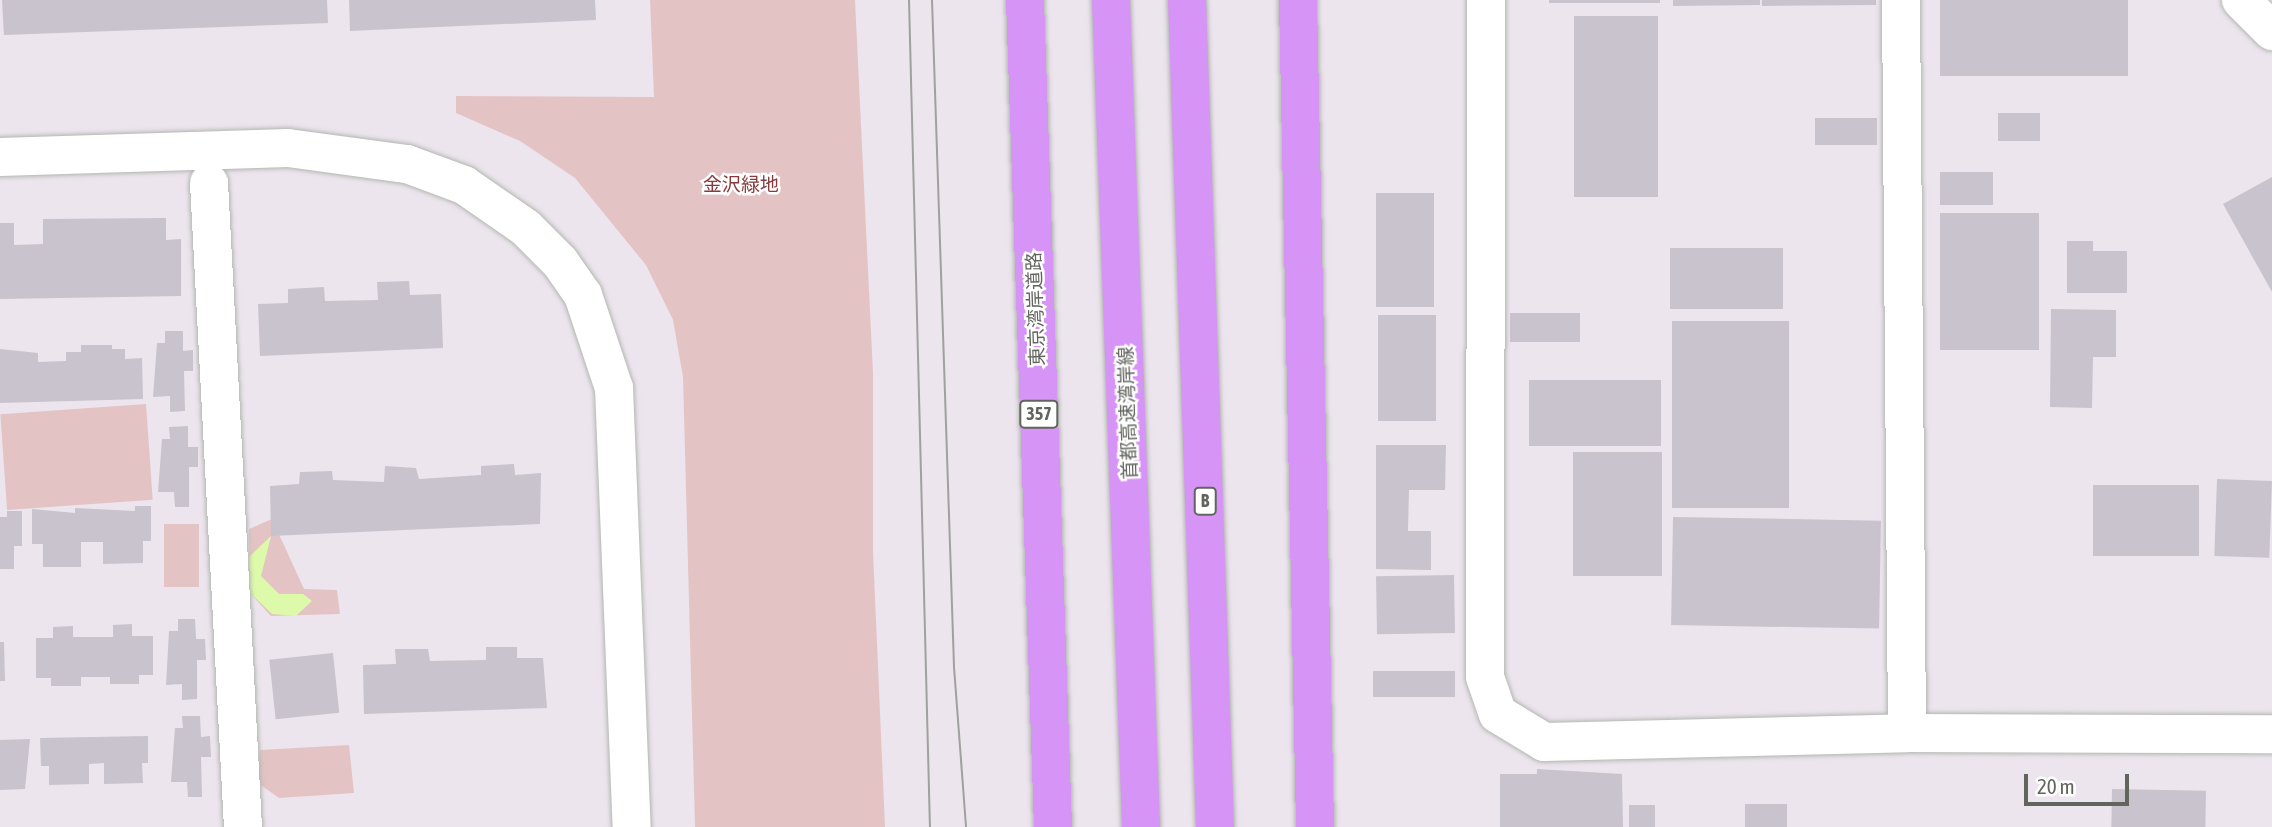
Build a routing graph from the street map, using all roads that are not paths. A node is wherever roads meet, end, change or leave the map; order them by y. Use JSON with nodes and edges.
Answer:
{"nodes":[{"id":1,"x":1025,"y":0,"type":"edge"},
{"id":2,"x":1111,"y":0,"type":"edge"},
{"id":3,"x":1187,"y":0,"type":"edge"},
{"id":4,"x":1298,"y":0,"type":"edge"},
{"id":5,"x":1486,"y":0,"type":"edge"},
{"id":6,"x":1900,"y":0,"type":"edge"},
{"id":7,"x":2241,"y":0,"type":"edge"},
{"id":8,"x":2272,"y":30,"type":"edge"},
{"id":9,"x":0,"y":157,"type":"edge"},
{"id":10,"x":209,"y":183,"type":"dead end"},
{"id":11,"x":1907,"y":733,"type":"junction"},
{"id":12,"x":2272,"y":734,"type":"edge"},
{"id":13,"x":243,"y":827,"type":"edge"},
{"id":14,"x":632,"y":827,"type":"edge"},
{"id":15,"x":1053,"y":827,"type":"edge"},
{"id":16,"x":1140,"y":827,"type":"edge"},
{"id":17,"x":1215,"y":827,"type":"edge"},
{"id":18,"x":1315,"y":827,"type":"edge"}],
"edges":[{"from":1,"to":15,"type":"highway","name":"東京湾岸道路","number":"357"},
{"from":2,"to":16,"type":"highway","name":"首都高速湾岸線"},
{"from":3,"to":17,"type":"highway","number":"B"},
{"from":4,"to":18,"type":"highway"},
{"from":5,"to":11,"type":"street"},
{"from":6,"to":11,"type":"street"},
{"from":7,"to":8,"type":"street"},
{"from":9,"to":14,"type":"street"},
{"from":10,"to":13,"type":"street"},
{"from":11,"to":12,"type":"street"}]}
